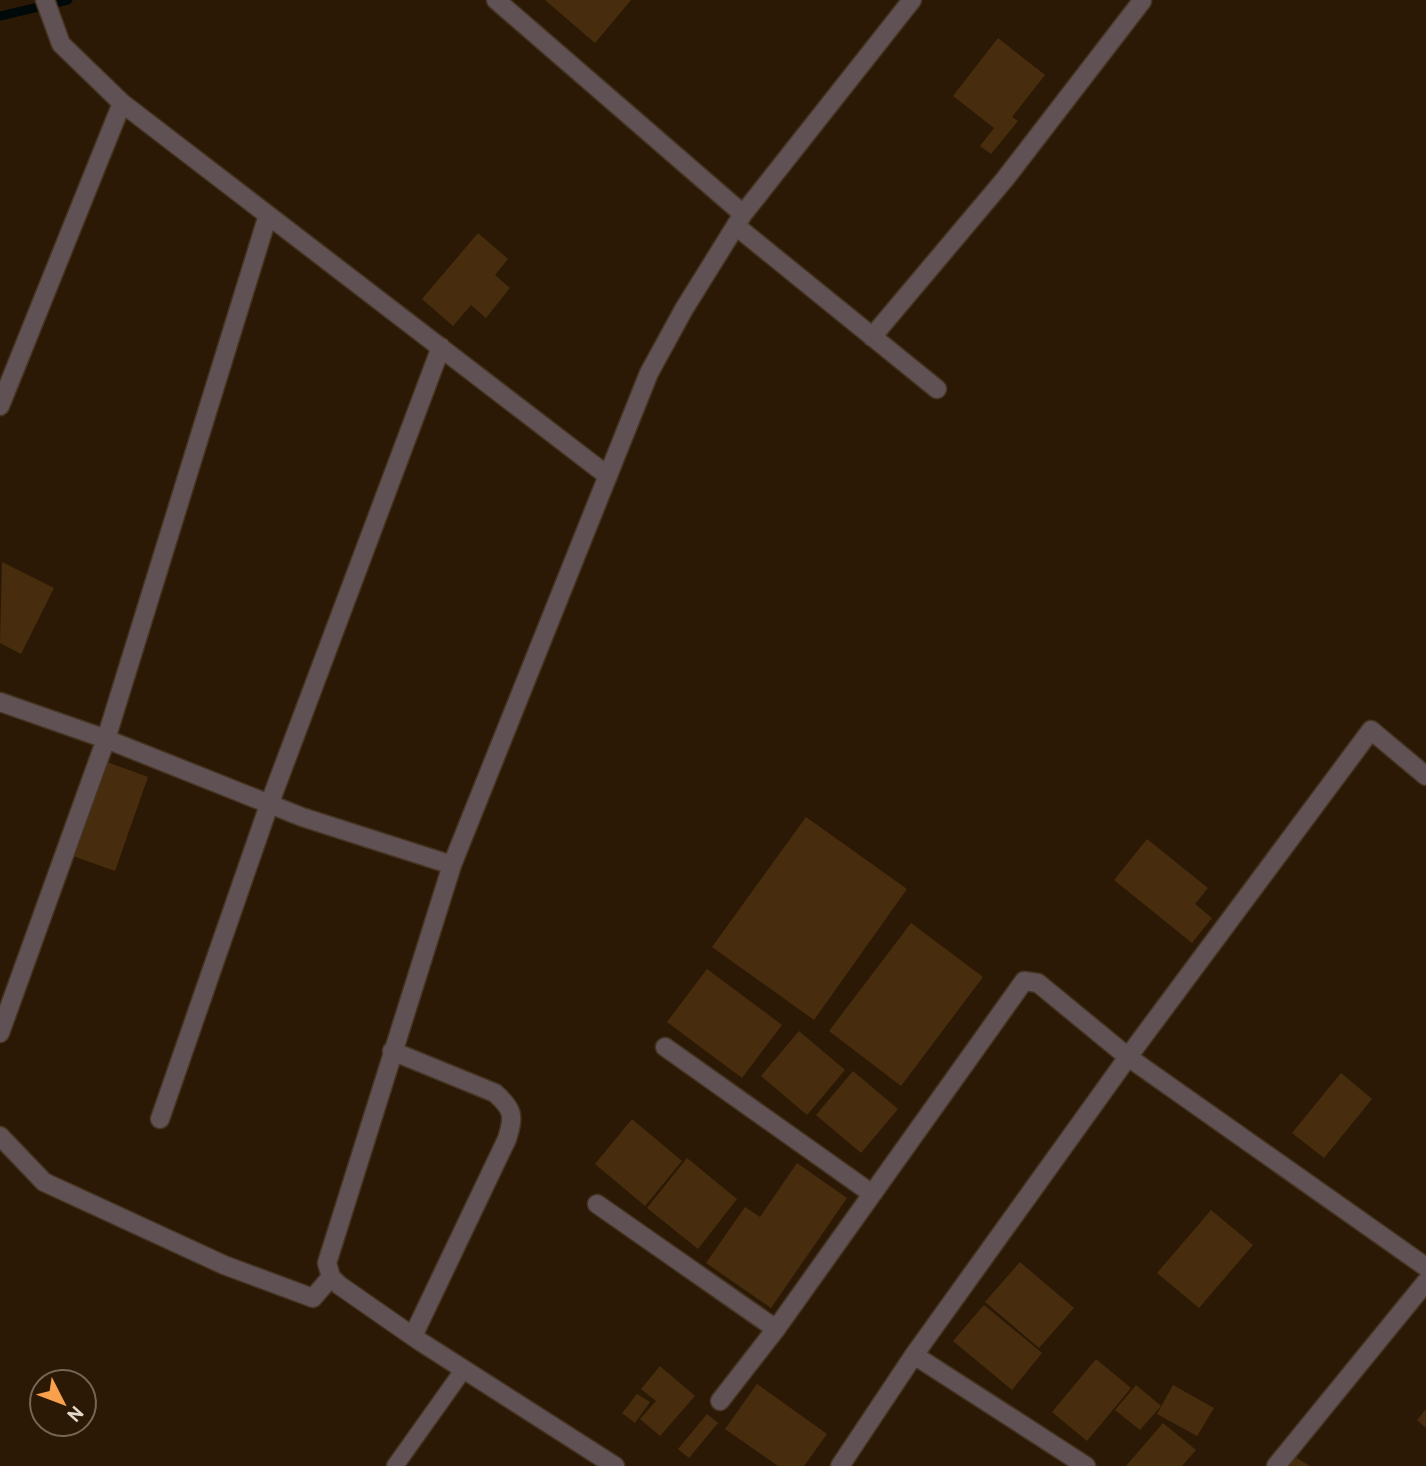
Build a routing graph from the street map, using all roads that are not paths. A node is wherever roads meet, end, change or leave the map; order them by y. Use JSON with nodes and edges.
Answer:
{"nodes":[{"id":1,"x":45,"y":0,"type":"edge"},
{"id":2,"x":496,"y":0,"type":"edge"},
{"id":3,"x":912,"y":0,"type":"edge"},
{"id":4,"x":1142,"y":1,"type":"edge"},
{"id":5,"x":122,"y":103,"type":"junction"},
{"id":6,"x":268,"y":215,"type":"junction"},
{"id":7,"x":740,"y":220,"type":"junction"},
{"id":8,"x":872,"y":337,"type":"junction"},
{"id":9,"x":441,"y":347,"type":"junction"},
{"id":10,"x":937,"y":390,"type":"dead end"},
{"id":11,"x":0,"y":405,"type":"edge"},
{"id":12,"x":608,"y":476,"type":"junction"},
{"id":13,"x":0,"y":702,"type":"edge"},
{"id":14,"x":106,"y":739,"type":"junction"},
{"id":15,"x":1426,"y":776,"type":"edge"},
{"id":16,"x":269,"y":805,"type":"junction"},
{"id":17,"x":452,"y":865,"type":"junction"},
{"id":18,"x":0,"y":1033,"type":"edge"},
{"id":19,"x":665,"y":1047,"type":"dead end"},
{"id":20,"x":392,"y":1051,"type":"junction"},
{"id":21,"x":1128,"y":1057,"type":"junction"},
{"id":22,"x":160,"y":1119,"type":"dead end"},
{"id":23,"x":0,"y":1136,"type":"edge"},
{"id":24,"x":871,"y":1193,"type":"junction"},
{"id":25,"x":597,"y":1204,"type":"dead end"},
{"id":26,"x":1426,"y":1267,"type":"edge"},
{"id":27,"x":331,"y":1277,"type":"junction"},
{"id":28,"x":1426,"y":1282,"type":"edge"},
{"id":29,"x":776,"y":1329,"type":"junction"},
{"id":30,"x":413,"y":1336,"type":"junction"},
{"id":31,"x":914,"y":1355,"type":"junction"},
{"id":32,"x":464,"y":1369,"type":"junction"},
{"id":33,"x":720,"y":1401,"type":"dead end"},
{"id":34,"x":395,"y":1466,"type":"edge"},
{"id":35,"x":615,"y":1466,"type":"edge"},
{"id":36,"x":840,"y":1466,"type":"edge"},
{"id":37,"x":1086,"y":1466,"type":"edge"},
{"id":38,"x":1276,"y":1466,"type":"edge"}],
"edges":[{"from":1,"to":5,"type":"street"},
{"from":2,"to":7,"type":"street"},
{"from":3,"to":7,"type":"street"},
{"from":4,"to":8,"type":"street"},
{"from":5,"to":6,"type":"street"},
{"from":5,"to":11,"type":"street"},
{"from":6,"to":9,"type":"street"},
{"from":6,"to":14,"type":"street"},
{"from":7,"to":8,"type":"street"},
{"from":7,"to":12,"type":"street"},
{"from":8,"to":10,"type":"street"},
{"from":9,"to":12,"type":"street"},
{"from":9,"to":16,"type":"street"},
{"from":12,"to":17,"type":"street"},
{"from":13,"to":14,"type":"street"},
{"from":14,"to":16,"type":"street"},
{"from":14,"to":18,"type":"street"},
{"from":15,"to":21,"type":"street"},
{"from":16,"to":17,"type":"street"},
{"from":16,"to":22,"type":"street"},
{"from":17,"to":20,"type":"street"},
{"from":19,"to":24,"type":"street"},
{"from":20,"to":27,"type":"street"},
{"from":20,"to":30,"type":"street"},
{"from":21,"to":24,"type":"street"},
{"from":21,"to":26,"type":"street"},
{"from":21,"to":31,"type":"street"},
{"from":23,"to":27,"type":"street"},
{"from":24,"to":29,"type":"street"},
{"from":25,"to":29,"type":"street"},
{"from":27,"to":30,"type":"street"},
{"from":28,"to":38,"type":"street"},
{"from":29,"to":33,"type":"street"},
{"from":30,"to":32,"type":"street"},
{"from":31,"to":36,"type":"street"},
{"from":31,"to":37,"type":"street"},
{"from":32,"to":34,"type":"lane"},
{"from":32,"to":35,"type":"street"}]}
